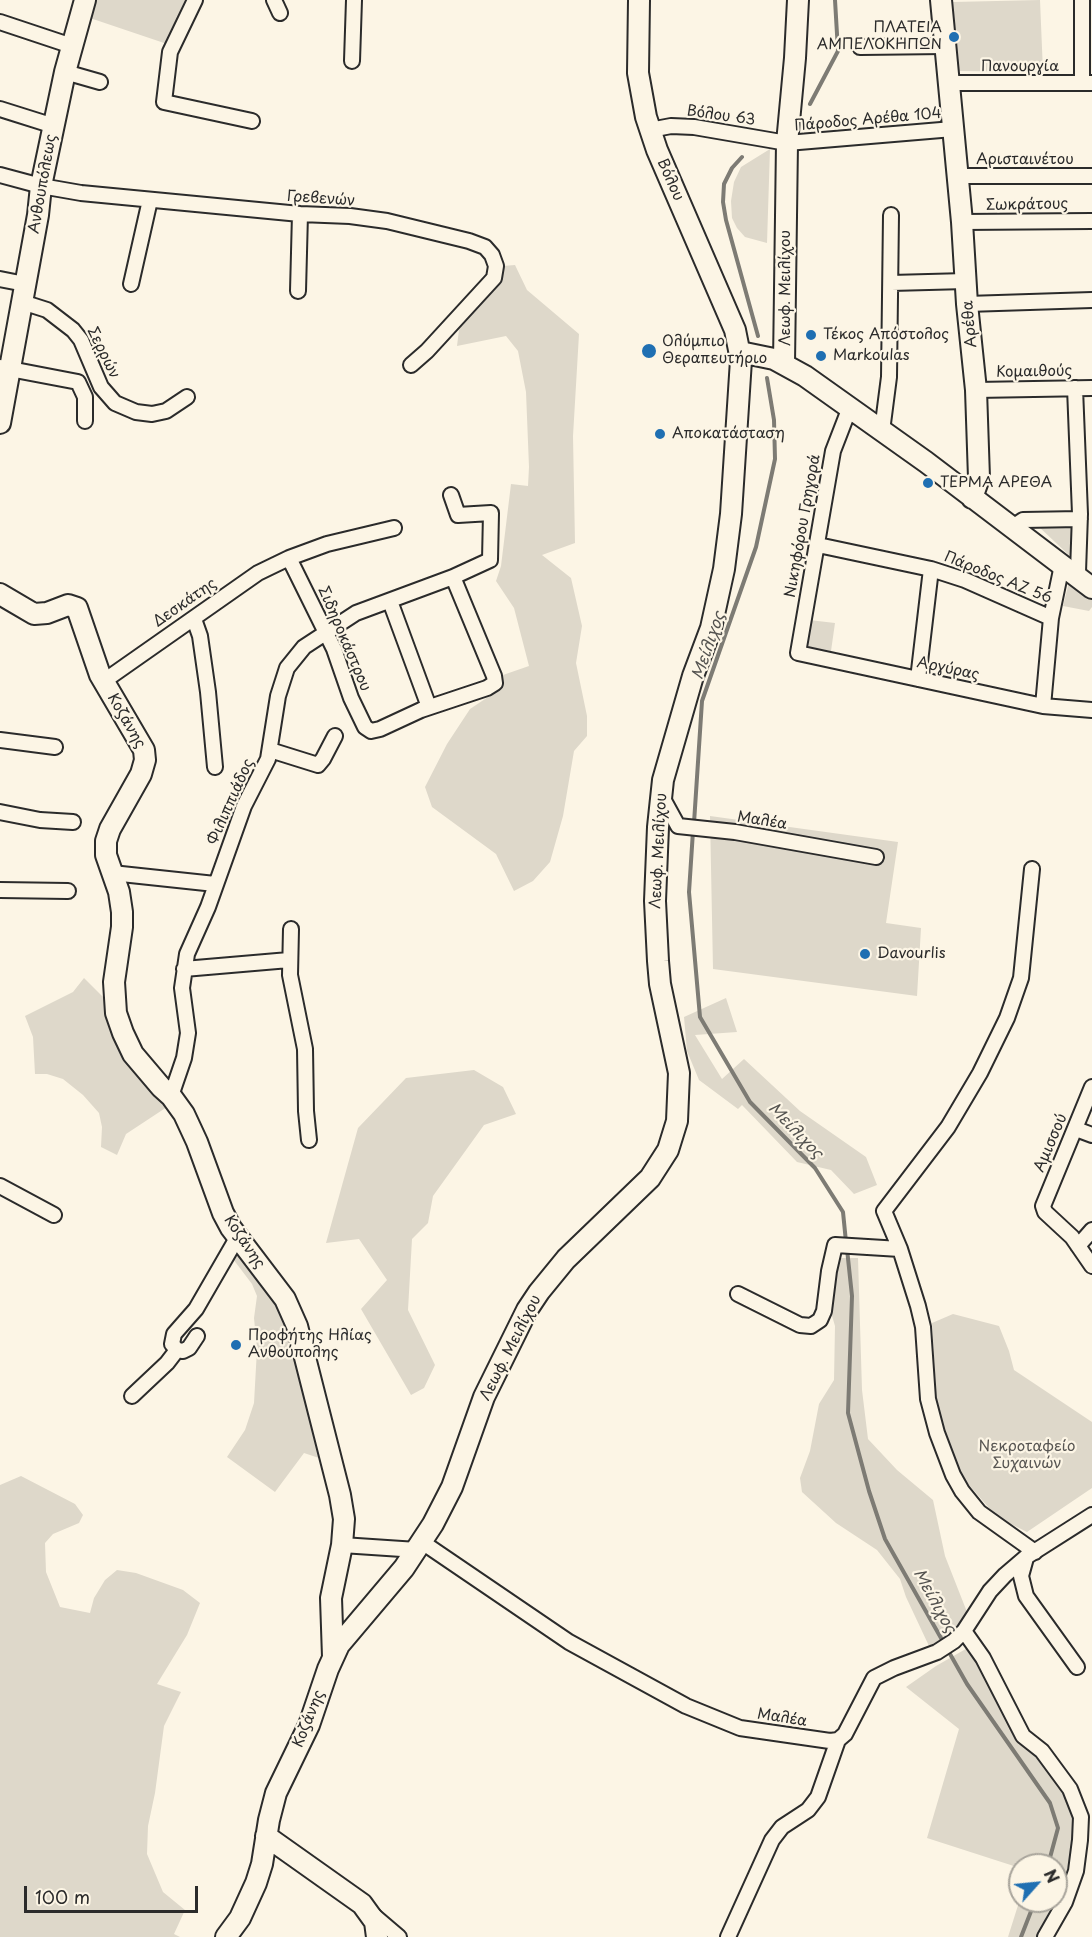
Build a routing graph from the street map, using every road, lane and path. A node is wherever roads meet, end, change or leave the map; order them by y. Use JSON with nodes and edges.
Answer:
{"nodes":[{"id":1,"x":85,"y":0,"type":"edge"},
{"id":2,"x":195,"y":0,"type":"edge"},
{"id":3,"x":354,"y":0,"type":"edge"},
{"id":4,"x":639,"y":0,"type":"edge"},
{"id":5,"x":798,"y":0,"type":"edge"},
{"id":6,"x":941,"y":0,"type":"edge"},
{"id":7,"x":1082,"y":0,"type":"edge"},
{"id":8,"x":0,"y":22,"type":"edge"},
{"id":9,"x":72,"y":46,"type":"junction"},
{"id":10,"x":945,"y":46,"type":"junction"},
{"id":11,"x":861,"y":47,"type":"dead end"},
{"id":12,"x":352,"y":62,"type":"dead end"},
{"id":13,"x":65,"y":72,"type":"junction"},
{"id":14,"x":100,"y":82,"type":"dead end"},
{"id":15,"x":949,"y":83,"type":"junction"},
{"id":16,"x":1087,"y":83,"type":"edge"},
{"id":17,"x":0,"y":109,"type":"edge"},
{"id":18,"x":252,"y":121,"type":"dead end"},
{"id":19,"x":54,"y":126,"type":"junction"},
{"id":20,"x":953,"y":129,"type":"junction"},
{"id":21,"x":650,"y":130,"type":"junction"},
{"id":22,"x":787,"y":143,"type":"junction"},
{"id":23,"x":0,"y":175,"type":"edge"},
{"id":24,"x":958,"y":176,"type":"junction"},
{"id":25,"x":1092,"y":176,"type":"edge"},
{"id":26,"x":40,"y":186,"type":"junction"},
{"id":27,"x":150,"y":200,"type":"junction"},
{"id":28,"x":300,"y":214,"type":"junction"},
{"id":29,"x":891,"y":215,"type":"dead end"},
{"id":30,"x":1092,"y":221,"type":"edge"},
{"id":31,"x":962,"y":222,"type":"junction"},
{"id":32,"x":0,"y":279,"type":"edge"},
{"id":33,"x":966,"y":281,"type":"junction"},
{"id":34,"x":891,"y":283,"type":"junction"},
{"id":35,"x":131,"y":284,"type":"dead end"},
{"id":36,"x":298,"y":291,"type":"dead end"},
{"id":37,"x":23,"y":293,"type":"junction"},
{"id":38,"x":1092,"y":300,"type":"edge"},
{"id":39,"x":967,"y":304,"type":"junction"},
{"id":40,"x":740,"y":352,"type":"junction"},
{"id":41,"x":784,"y":363,"type":"junction"},
{"id":42,"x":411,"y":365,"type":"dead end"},
{"id":43,"x":5,"y":368,"type":"edge"},
{"id":44,"x":1075,"y":388,"type":"junction"},
{"id":45,"x":1092,"y":388,"type":"edge"},
{"id":46,"x":976,"y":390,"type":"junction"},
{"id":47,"x":187,"y":397,"type":"dead end"},
{"id":48,"x":850,"y":407,"type":"junction"},
{"id":49,"x":85,"y":421,"type":"dead end"},
{"id":50,"x":0,"y":423,"type":"edge"},
{"id":51,"x":882,"y":431,"type":"junction"},
{"id":52,"x":1086,"y":477,"type":"edge"},
{"id":53,"x":452,"y":495,"type":"dead end"},
{"id":54,"x":972,"y":498,"type":"junction"},
{"id":55,"x":1080,"y":519,"type":"junction"},
{"id":56,"x":394,"y":528,"type":"dead end"},
{"id":57,"x":1013,"y":529,"type":"junction"},
{"id":58,"x":818,"y":545,"type":"junction"},
{"id":59,"x":289,"y":558,"type":"junction"},
{"id":60,"x":931,"y":569,"type":"junction"},
{"id":61,"x":1077,"y":570,"type":"edge"},
{"id":62,"x":453,"y":577,"type":"junction"},
{"id":63,"x":1092,"y":588,"type":"edge"},
{"id":64,"x":0,"y":594,"type":"edge"},
{"id":65,"x":390,"y":601,"type":"junction"},
{"id":66,"x":1052,"y":618,"type":"junction"},
{"id":67,"x":194,"y":619,"type":"junction"},
{"id":68,"x":325,"y":632,"type":"junction"},
{"id":69,"x":798,"y":653,"type":"joint"},
{"id":70,"x":918,"y":679,"type":"junction"},
{"id":71,"x":104,"y":681,"type":"junction"},
{"id":72,"x":1043,"y":706,"type":"junction"},
{"id":73,"x":429,"y":707,"type":"junction"},
{"id":74,"x":1092,"y":710,"type":"edge"},
{"id":75,"x":335,"y":736,"type":"dead end"},
{"id":76,"x":0,"y":740,"type":"edge"},
{"id":77,"x":55,"y":747,"type":"dead end"},
{"id":78,"x":270,"y":750,"type":"junction"},
{"id":79,"x":214,"y":767,"type":"dead end"},
{"id":80,"x":661,"y":795,"type":"junction"},
{"id":81,"x":0,"y":812,"type":"edge"},
{"id":82,"x":73,"y":822,"type":"dead end"},
{"id":83,"x":876,"y":857,"type":"dead end"},
{"id":84,"x":1032,"y":869,"type":"dead end"},
{"id":85,"x":112,"y":873,"type":"junction"},
{"id":86,"x":215,"y":884,"type":"junction"},
{"id":87,"x":0,"y":890,"type":"edge"},
{"id":88,"x":68,"y":891,"type":"dead end"},
{"id":89,"x":291,"y":929,"type":"dead end"},
{"id":90,"x":289,"y":960,"type":"junction"},
{"id":91,"x":184,"y":969,"type":"junction"},
{"id":92,"x":1092,"y":1087,"type":"edge"},
{"id":93,"x":171,"y":1096,"type":"junction"},
{"id":94,"x":1076,"y":1129,"type":"junction"},
{"id":95,"x":1092,"y":1135,"type":"edge"},
{"id":96,"x":309,"y":1140,"type":"dead end"},
{"id":97,"x":0,"y":1186,"type":"edge"},
{"id":98,"x":54,"y":1215,"type":"dead end"},
{"id":99,"x":1092,"y":1230,"type":"edge"},
{"id":100,"x":237,"y":1238,"type":"junction"},
{"id":101,"x":1078,"y":1245,"type":"junction"},
{"id":102,"x":900,"y":1249,"type":"junction"},
{"id":103,"x":1092,"y":1266,"type":"edge"},
{"id":104,"x":738,"y":1294,"type":"dead end"},
{"id":105,"x":197,"y":1336,"type":"dead end"},
{"id":106,"x":177,"y":1350,"type":"junction"},
{"id":107,"x":132,"y":1396,"type":"dead end"},
{"id":108,"x":1091,"y":1517,"type":"edge"},
{"id":109,"x":342,"y":1545,"type":"junction"},
{"id":110,"x":420,"y":1546,"type":"junction"},
{"id":111,"x":1031,"y":1554,"type":"junction"},
{"id":112,"x":964,"y":1631,"type":"junction"},
{"id":113,"x":333,"y":1657,"type":"junction"},
{"id":114,"x":1077,"y":1667,"type":"dead end"},
{"id":115,"x":838,"y":1740,"type":"junction"},
{"id":116,"x":266,"y":1836,"type":"junction"},
{"id":117,"x":370,"y":1913,"type":"junction"},
{"id":118,"x":226,"y":1937,"type":"edge"},
{"id":119,"x":377,"y":1937,"type":"edge"},
{"id":120,"x":399,"y":1937,"type":"edge"},
{"id":121,"x":728,"y":1937,"type":"edge"},
{"id":122,"x":1046,"y":1937,"type":"edge"}],
"edges":[{"from":1,"to":9,"type":"street","name":"Ανθουπόλεως"},
{"from":2,"to":18,"type":"street"},
{"from":3,"to":12,"type":"street"},
{"from":4,"to":21,"type":"street","name":"Βόλου"},
{"from":5,"to":22,"type":"street","name":"Λεωφ. Μειλίχου"},
{"from":6,"to":10,"type":"street","name":"Αρέθα"},
{"from":7,"to":16,"type":"street"},
{"from":8,"to":9,"type":"street"},
{"from":9,"to":13,"type":"street","name":"Ανθουπόλεως"},
{"from":10,"to":11,"type":"street"},
{"from":10,"to":15,"type":"street","name":"Αρέθα"},
{"from":13,"to":14,"type":"street"},
{"from":13,"to":19,"type":"street","name":"Ανθουπόλεως"},
{"from":15,"to":16,"type":"street","name":"Πανουργία"},
{"from":15,"to":20,"type":"street","name":"Αρέθα"},
{"from":17,"to":19,"type":"street"},
{"from":19,"to":26,"type":"street","name":"Ανθουπόλεως"},
{"from":20,"to":22,"type":"street","name":"Πάροδος Αρέθα 104"},
{"from":20,"to":24,"type":"street","name":"Αρέθα"},
{"from":21,"to":22,"type":"street","name":"Βόλου 63"},
{"from":21,"to":40,"type":"street","name":"Βόλου"},
{"from":22,"to":41,"type":"street","name":"Λεωφ. Μειλίχου"},
{"from":23,"to":26,"type":"street","name":"Γρεβενών"},
{"from":24,"to":25,"type":"street","name":"Αρισταινέτου"},
{"from":24,"to":31,"type":"street","name":"Αρέθα"},
{"from":26,"to":27,"type":"street","name":"Γρεβενών"},
{"from":26,"to":37,"type":"street","name":"Ανθουπόλεως"},
{"from":27,"to":28,"type":"street","name":"Γρεβενών"},
{"from":27,"to":35,"type":"street"},
{"from":28,"to":36,"type":"street"},
{"from":28,"to":42,"type":"street","name":"Γρεβενών"},
{"from":29,"to":34,"type":"street"},
{"from":30,"to":31,"type":"street","name":"Σωκράτους"},
{"from":31,"to":33,"type":"street","name":"Αρέθα"},
{"from":32,"to":37,"type":"street","name":"Σερρών"},
{"from":33,"to":34,"type":"street"},
{"from":33,"to":39,"type":"street","name":"Αρέθα"},
{"from":34,"to":51,"type":"street"},
{"from":37,"to":43,"type":"street","name":"Ανθουπόλεως"},
{"from":37,"to":47,"type":"street","name":"Σερρών"},
{"from":38,"to":39,"type":"street"},
{"from":39,"to":46,"type":"street","name":"Αρέθα"},
{"from":40,"to":41,"type":"street","name":"Λεωφ. Μειλίχου"},
{"from":40,"to":80,"type":"street","name":"Λεωφ. Μειλίχου"},
{"from":41,"to":48,"type":"street"},
{"from":43,"to":49,"type":"street"},
{"from":43,"to":50,"type":"street","name":"Ανθουπόλεως"},
{"from":44,"to":45,"type":"street","name":"Κομαιθούς"},
{"from":44,"to":46,"type":"street","name":"Κομαιθούς"},
{"from":44,"to":52,"type":"street"},
{"from":46,"to":54,"type":"street","name":"Αρέθα"},
{"from":48,"to":51,"type":"street"},
{"from":48,"to":58,"type":"street","name":"Νικηφόρου Γρηγορά"},
{"from":51,"to":54,"type":"street"},
{"from":52,"to":55,"type":"street"},
{"from":53,"to":62,"type":"street","name":"Φιλιππιάδος"},
{"from":54,"to":57,"type":"street"},
{"from":55,"to":57,"type":"street"},
{"from":55,"to":61,"type":"street"},
{"from":56,"to":59,"type":"street","name":"Δεσκάτης"},
{"from":57,"to":61,"type":"street"},
{"from":58,"to":60,"type":"street","name":"Πάροδος AZ 56"},
{"from":58,"to":69,"type":"street","name":"Νικηφόρου Γρηγορά"},
{"from":59,"to":67,"type":"street","name":"Δεσκάτης"},
{"from":59,"to":68,"type":"street","name":"Σιδηροκάστρου"},
{"from":60,"to":66,"type":"street","name":"Πάροδος AZ 56"},
{"from":60,"to":70,"type":"street"},
{"from":61,"to":63,"type":"street"},
{"from":61,"to":66,"type":"street"},
{"from":62,"to":65,"type":"street","name":"Φιλιππιάδος"},
{"from":62,"to":73,"type":"street"},
{"from":64,"to":71,"type":"street","name":"Κοζάνης"},
{"from":65,"to":68,"type":"street","name":"Φιλιππιάδος"},
{"from":65,"to":73,"type":"street"},
{"from":66,"to":72,"type":"street"},
{"from":67,"to":71,"type":"street","name":"Δεσκάτης"},
{"from":67,"to":79,"type":"street"},
{"from":68,"to":73,"type":"street","name":"Σιδηροκάστρου"},
{"from":68,"to":78,"type":"street","name":"Φιλιππιάδος"},
{"from":69,"to":70,"type":"street","name":"Αργύρας"},
{"from":70,"to":72,"type":"street","name":"Αργύρας"},
{"from":71,"to":85,"type":"street","name":"Κοζάνης"},
{"from":72,"to":74,"type":"street","name":"Αργύρας"},
{"from":75,"to":78,"type":"street"},
{"from":76,"to":77,"type":"street"},
{"from":78,"to":86,"type":"street","name":"Φιλιππιάδος"},
{"from":80,"to":83,"type":"street","name":"Μαλέα"},
{"from":80,"to":110,"type":"street","name":"Λεωφ. Μειλίχου"},
{"from":81,"to":82,"type":"street"},
{"from":84,"to":102,"type":"street"},
{"from":85,"to":86,"type":"street"},
{"from":85,"to":93,"type":"street","name":"Κοζάνης"},
{"from":86,"to":91,"type":"street","name":"Φιλιππιάδος"},
{"from":87,"to":88,"type":"street"},
{"from":89,"to":90,"type":"street"},
{"from":90,"to":91,"type":"street"},
{"from":90,"to":96,"type":"street"},
{"from":91,"to":93,"type":"street","name":"Φιλιππιάδος"},
{"from":92,"to":94,"type":"street","name":"Αμισσού"},
{"from":93,"to":100,"type":"street","name":"Κοζάνης"},
{"from":94,"to":95,"type":"street"},
{"from":94,"to":101,"type":"street","name":"Αμισσού"},
{"from":97,"to":98,"type":"street"},
{"from":99,"to":101,"type":"street"},
{"from":100,"to":106,"type":"street"},
{"from":100,"to":109,"type":"street","name":"Κοζάνης"},
{"from":101,"to":103,"type":"street"},
{"from":102,"to":104,"type":"street"},
{"from":102,"to":111,"type":"street"},
{"from":105,"to":106,"type":"street"},
{"from":106,"to":107,"type":"street"},
{"from":108,"to":111,"type":"street"},
{"from":109,"to":110,"type":"street"},
{"from":109,"to":113,"type":"street","name":"Κοζάνης"},
{"from":110,"to":113,"type":"street","name":"Λεωφ. Μειλίχου"},
{"from":110,"to":115,"type":"street","name":"Μαλέα"},
{"from":111,"to":112,"type":"street"},
{"from":111,"to":114,"type":"street"},
{"from":112,"to":115,"type":"street"},
{"from":112,"to":122,"type":"street"},
{"from":113,"to":116,"type":"street","name":"Κοζάνης"},
{"from":115,"to":121,"type":"street"},
{"from":116,"to":117,"type":"street"},
{"from":116,"to":118,"type":"street","name":"Κοζάνης"},
{"from":117,"to":119,"type":"street"},
{"from":117,"to":120,"type":"street"}]}
